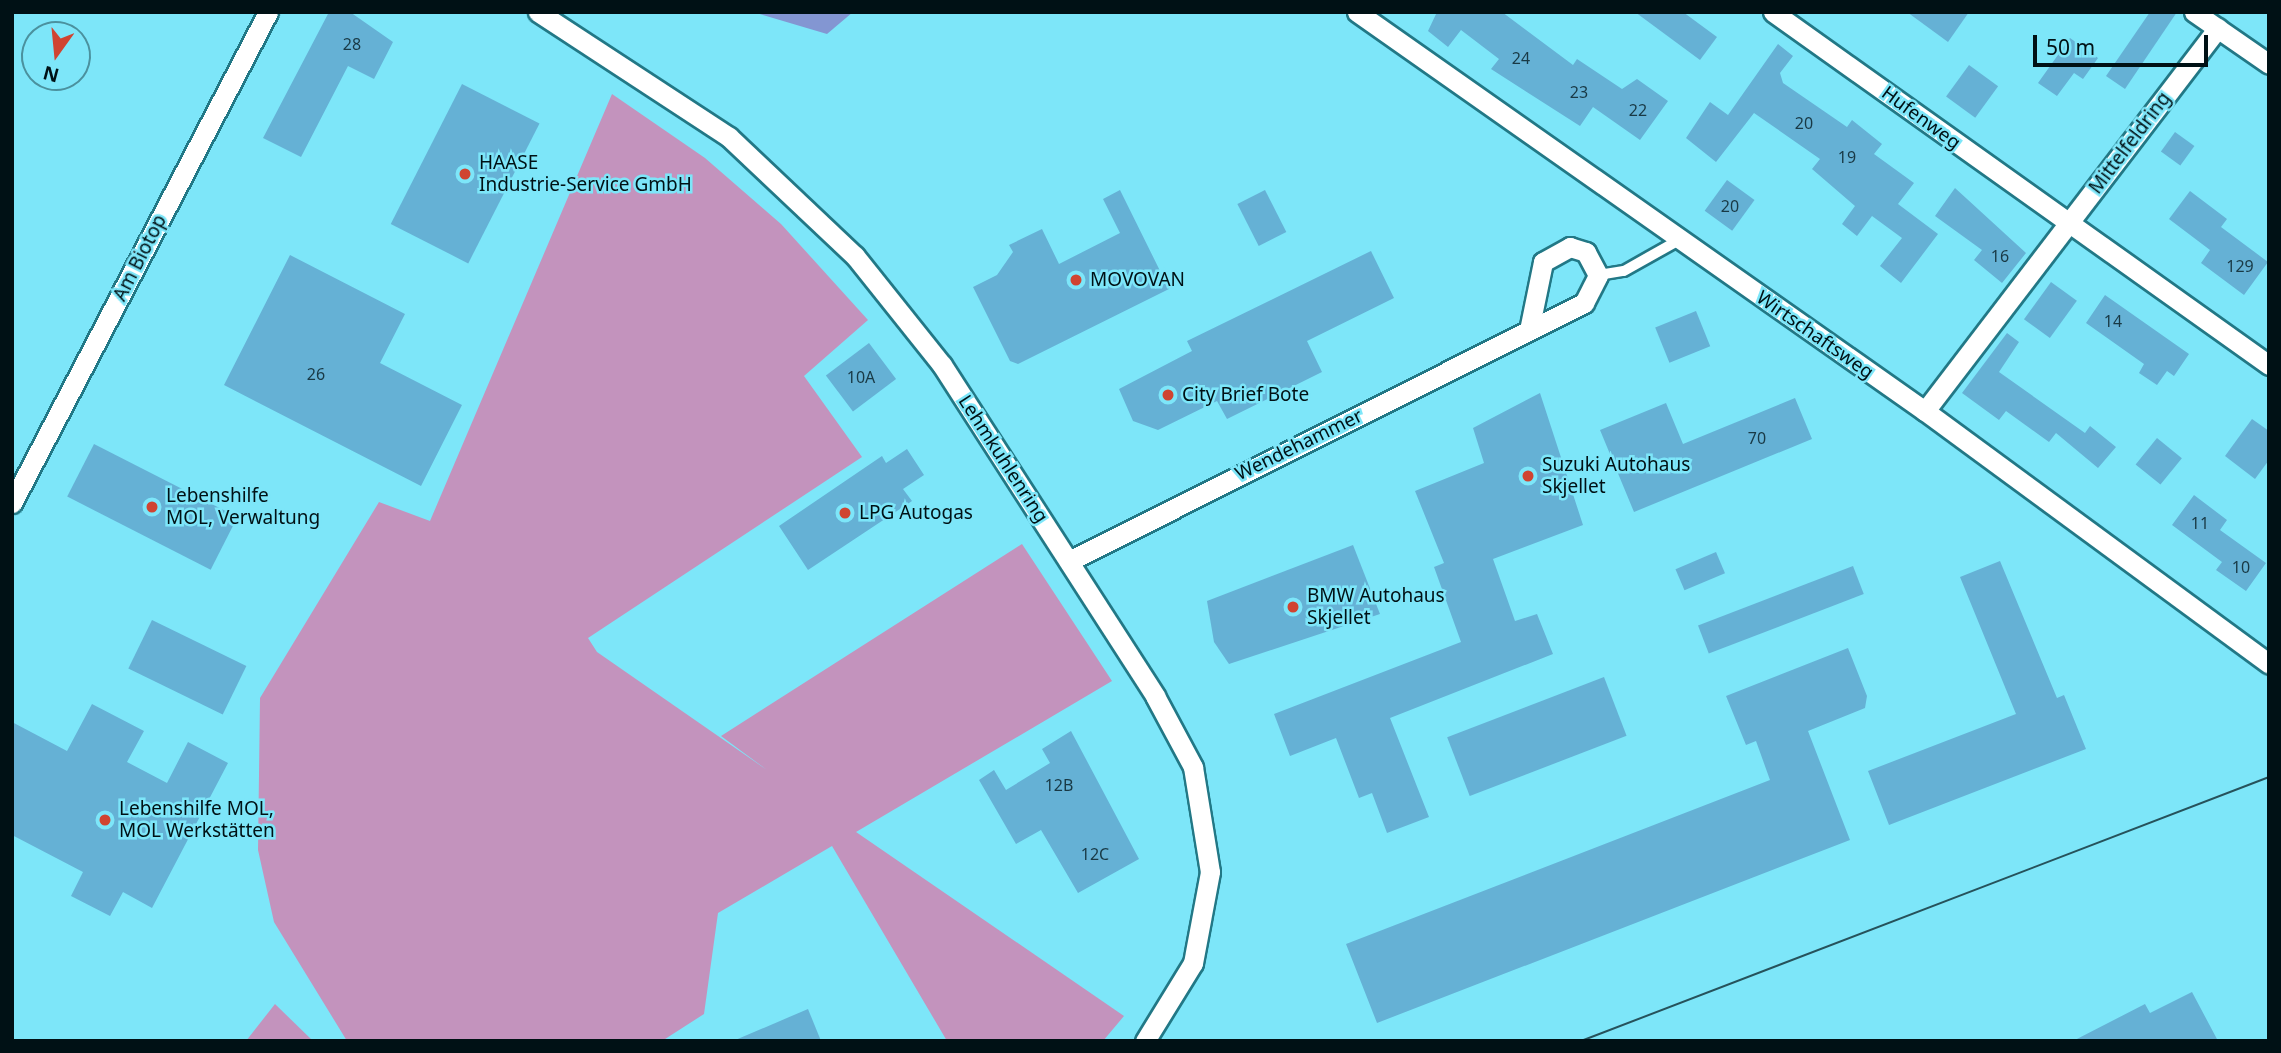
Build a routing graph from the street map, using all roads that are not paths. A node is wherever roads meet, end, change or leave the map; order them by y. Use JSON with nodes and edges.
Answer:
{"nodes":[{"id":1,"x":268,"y":12,"type":"edge"},
{"id":2,"x":538,"y":12,"type":"edge"},
{"id":3,"x":1357,"y":12,"type":"edge"},
{"id":4,"x":1773,"y":12,"type":"edge"},
{"id":5,"x":2194,"y":12,"type":"edge"},
{"id":6,"x":2218,"y":28,"type":"junction"},
{"id":7,"x":2269,"y":64,"type":"edge"},
{"id":8,"x":2068,"y":224,"type":"junction"},
{"id":9,"x":1679,"y":240,"type":"junction"},
{"id":10,"x":1598,"y":275,"type":"junction"},
{"id":11,"x":1529,"y":331,"type":"junction"},
{"id":12,"x":2269,"y":365,"type":"edge"},
{"id":13,"x":1925,"y":411,"type":"junction"},
{"id":14,"x":12,"y":503,"type":"edge"},
{"id":15,"x":1069,"y":561,"type":"junction"},
{"id":16,"x":2269,"y":664,"type":"edge"},
{"id":17,"x":1145,"y":1041,"type":"edge"}],
"edges":[{"from":1,"to":14,"type":"street","name":"Am Biotop"},
{"from":2,"to":15,"type":"street","name":"Lehmkuhlenring"},
{"from":3,"to":9,"type":"street","name":"Wirtschaftsweg"},
{"from":4,"to":8,"type":"street","name":"Hufenweg"},
{"from":5,"to":6,"type":"street"},
{"from":6,"to":7,"type":"street"},
{"from":6,"to":8,"type":"street","name":"Mittelfeldring"},
{"from":8,"to":12,"type":"street","name":"Hufenweg"},
{"from":8,"to":13,"type":"street"},
{"from":9,"to":10,"type":"lane"},
{"from":9,"to":13,"type":"street","name":"Wirtschaftsweg"},
{"from":10,"to":11,"type":"street","name":"Wendehammer"},
{"from":10,"to":11,"type":"street"},
{"from":11,"to":15,"type":"street","name":"Wendehammer"},
{"from":13,"to":16,"type":"street","name":"Wirtschaftsweg"},
{"from":15,"to":17,"type":"street","name":"Lehmkuhlenring"}]}
